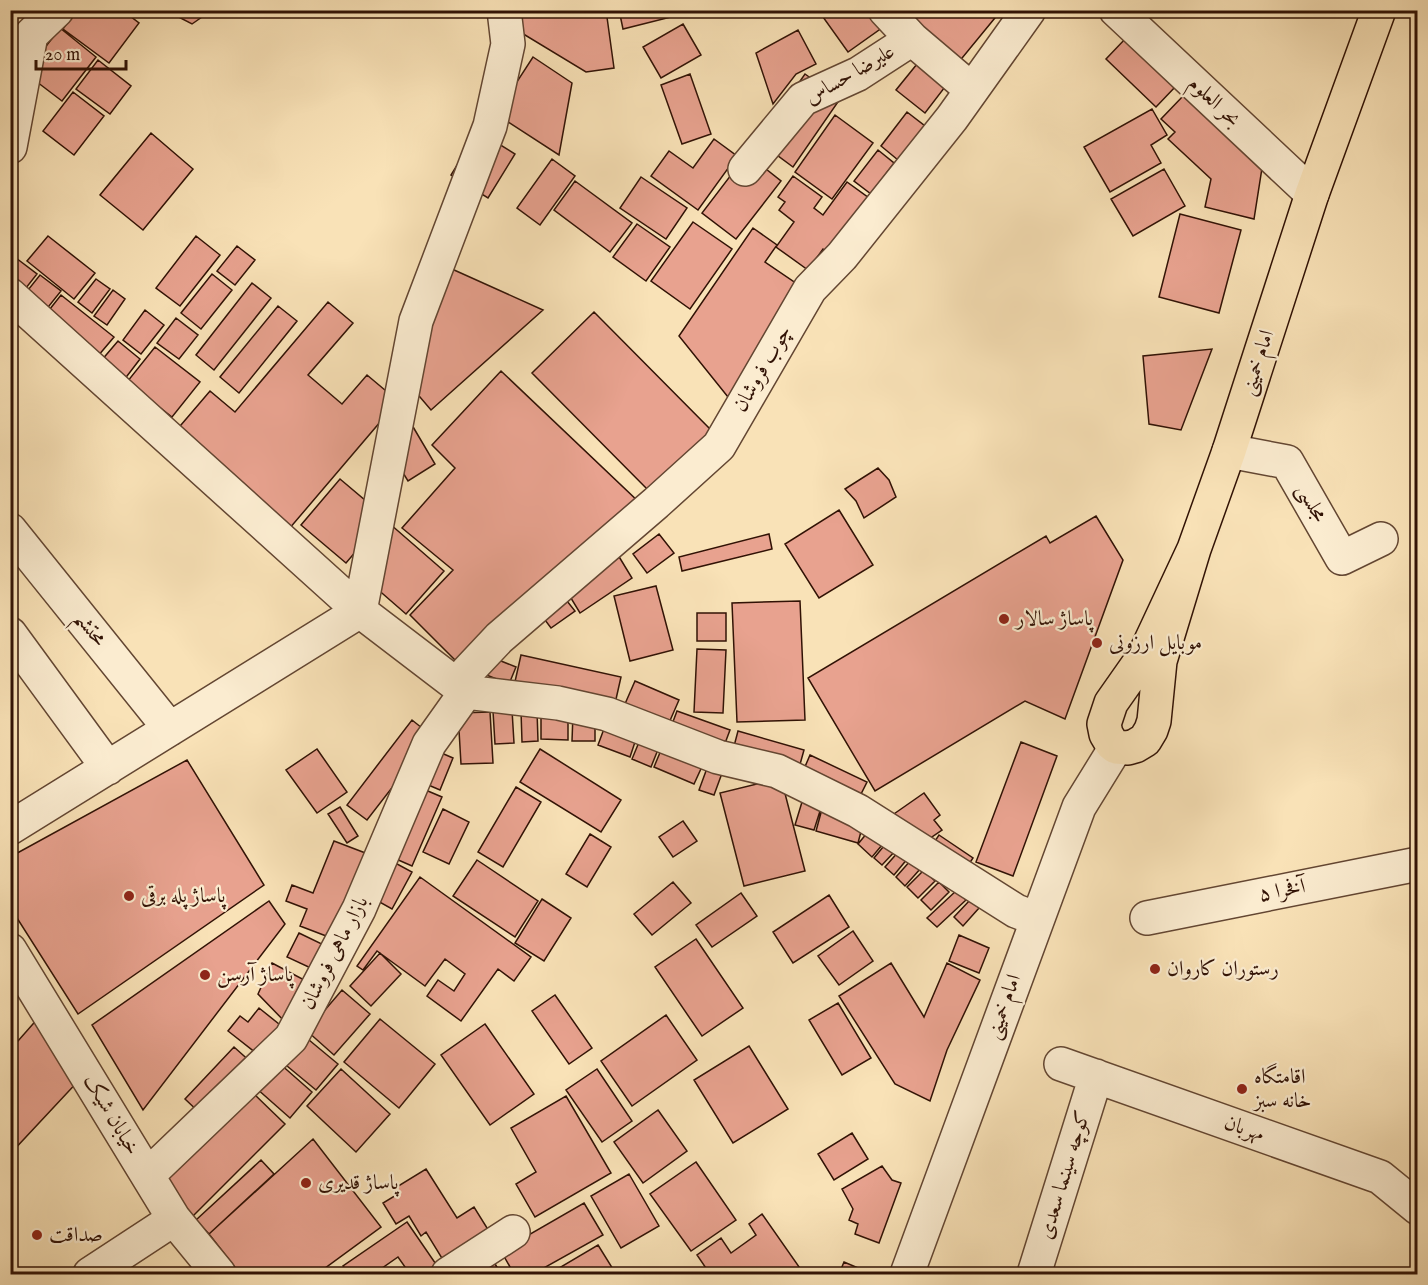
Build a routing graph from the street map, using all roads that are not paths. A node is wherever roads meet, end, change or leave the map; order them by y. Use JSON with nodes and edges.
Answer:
{"nodes":[{"id":1,"x":57,"y":10,"type":"edge"},
{"id":2,"x":504,"y":10,"type":"edge"},
{"id":3,"x":885,"y":10,"type":"edge"},
{"id":4,"x":1029,"y":10,"type":"edge"},
{"id":5,"x":1116,"y":10,"type":"edge"},
{"id":6,"x":1379,"y":10,"type":"edge"},
{"id":7,"x":912,"y":39,"type":"junction"},
{"id":8,"x":972,"y":90,"type":"junction"},
{"id":9,"x":10,"y":147,"type":"edge"},
{"id":10,"x":746,"y":169,"type":"dead end"},
{"id":11,"x":1312,"y":194,"type":"junction"},
{"id":12,"x":10,"y":295,"type":"edge"},
{"id":13,"x":1229,"y":451,"type":"junction"},
{"id":14,"x":10,"y":530,"type":"edge"},
{"id":15,"x":1382,"y":539,"type":"dead end"},
{"id":16,"x":1194,"y":549,"type":"junction"},
{"id":17,"x":360,"y":611,"type":"junction"},
{"id":18,"x":10,"y":634,"type":"edge"},
{"id":19,"x":466,"y":692,"type":"junction"},
{"id":20,"x":171,"y":729,"type":"junction"},
{"id":21,"x":1116,"y":747,"type":"junction"},
{"id":22,"x":108,"y":768,"type":"junction"},
{"id":23,"x":10,"y":828,"type":"edge"},
{"id":24,"x":1418,"y":864,"type":"edge"},
{"id":25,"x":1148,"y":918,"type":"dead end"},
{"id":26,"x":1036,"y":919,"type":"junction"},
{"id":27,"x":10,"y":950,"type":"edge"},
{"id":28,"x":1061,"y":1064,"type":"dead end"},
{"id":29,"x":1096,"y":1077,"type":"junction"},
{"id":30,"x":148,"y":1175,"type":"junction"},
{"id":31,"x":1418,"y":1208,"type":"edge"},
{"id":32,"x":174,"y":1219,"type":"junction"},
{"id":33,"x":513,"y":1232,"type":"dead end"},
{"id":34,"x":90,"y":1275,"type":"edge"},
{"id":35,"x":219,"y":1275,"type":"edge"},
{"id":36,"x":448,"y":1275,"type":"edge"},
{"id":37,"x":907,"y":1275,"type":"edge"},
{"id":38,"x":1034,"y":1275,"type":"edge"}],
"edges":[{"from":1,"to":9,"type":"street"},
{"from":2,"to":17,"type":"street"},
{"from":3,"to":7,"type":"street","name":"علیرضا حساس"},
{"from":4,"to":8,"type":"street","name":"چوب فروشان"},
{"from":5,"to":11,"type":"street","name":"بحر العلوم"},
{"from":6,"to":11,"type":"main road","name":"امام خمینی"},
{"from":7,"to":8,"type":"street","name":"علیرضا حساس"},
{"from":7,"to":10,"type":"street","name":"علیرضا حساس"},
{"from":8,"to":19,"type":"street","name":"چوب فروشان"},
{"from":11,"to":13,"type":"main road","name":"امام خمینی"},
{"from":12,"to":17,"type":"street"},
{"from":13,"to":15,"type":"street","name":"مجلسی"},
{"from":13,"to":16,"type":"main road","name":"امام خمینی"},
{"from":14,"to":20,"type":"street","name":"محتشم"},
{"from":16,"to":21,"type":"main road","name":"امام خمینی"},
{"from":16,"to":21,"type":"main road"},
{"from":17,"to":19,"type":"street"},
{"from":17,"to":20,"type":"street"},
{"from":18,"to":22,"type":"street"},
{"from":19,"to":26,"type":"street"},
{"from":19,"to":30,"type":"street","name":"بازار ماهی فروشان"},
{"from":20,"to":22,"type":"street"},
{"from":21,"to":26,"type":"street","name":"امام خمینی"},
{"from":22,"to":23,"type":"street"},
{"from":24,"to":25,"type":"street","name":"آفخرا ۵"},
{"from":26,"to":37,"type":"street","name":"امام خمینی"},
{"from":27,"to":30,"type":"street","name":"خیابان شیک"},
{"from":28,"to":29,"type":"street","name":"مهربان"},
{"from":29,"to":31,"type":"street","name":"مهربان"},
{"from":29,"to":38,"type":"street","name":"کوچه سینما سعدی"},
{"from":30,"to":32,"type":"street","name":"خیابان شیک"},
{"from":32,"to":34,"type":"street"},
{"from":32,"to":35,"type":"street","name":"خیابان شیک"},
{"from":33,"to":36,"type":"street"}]}
